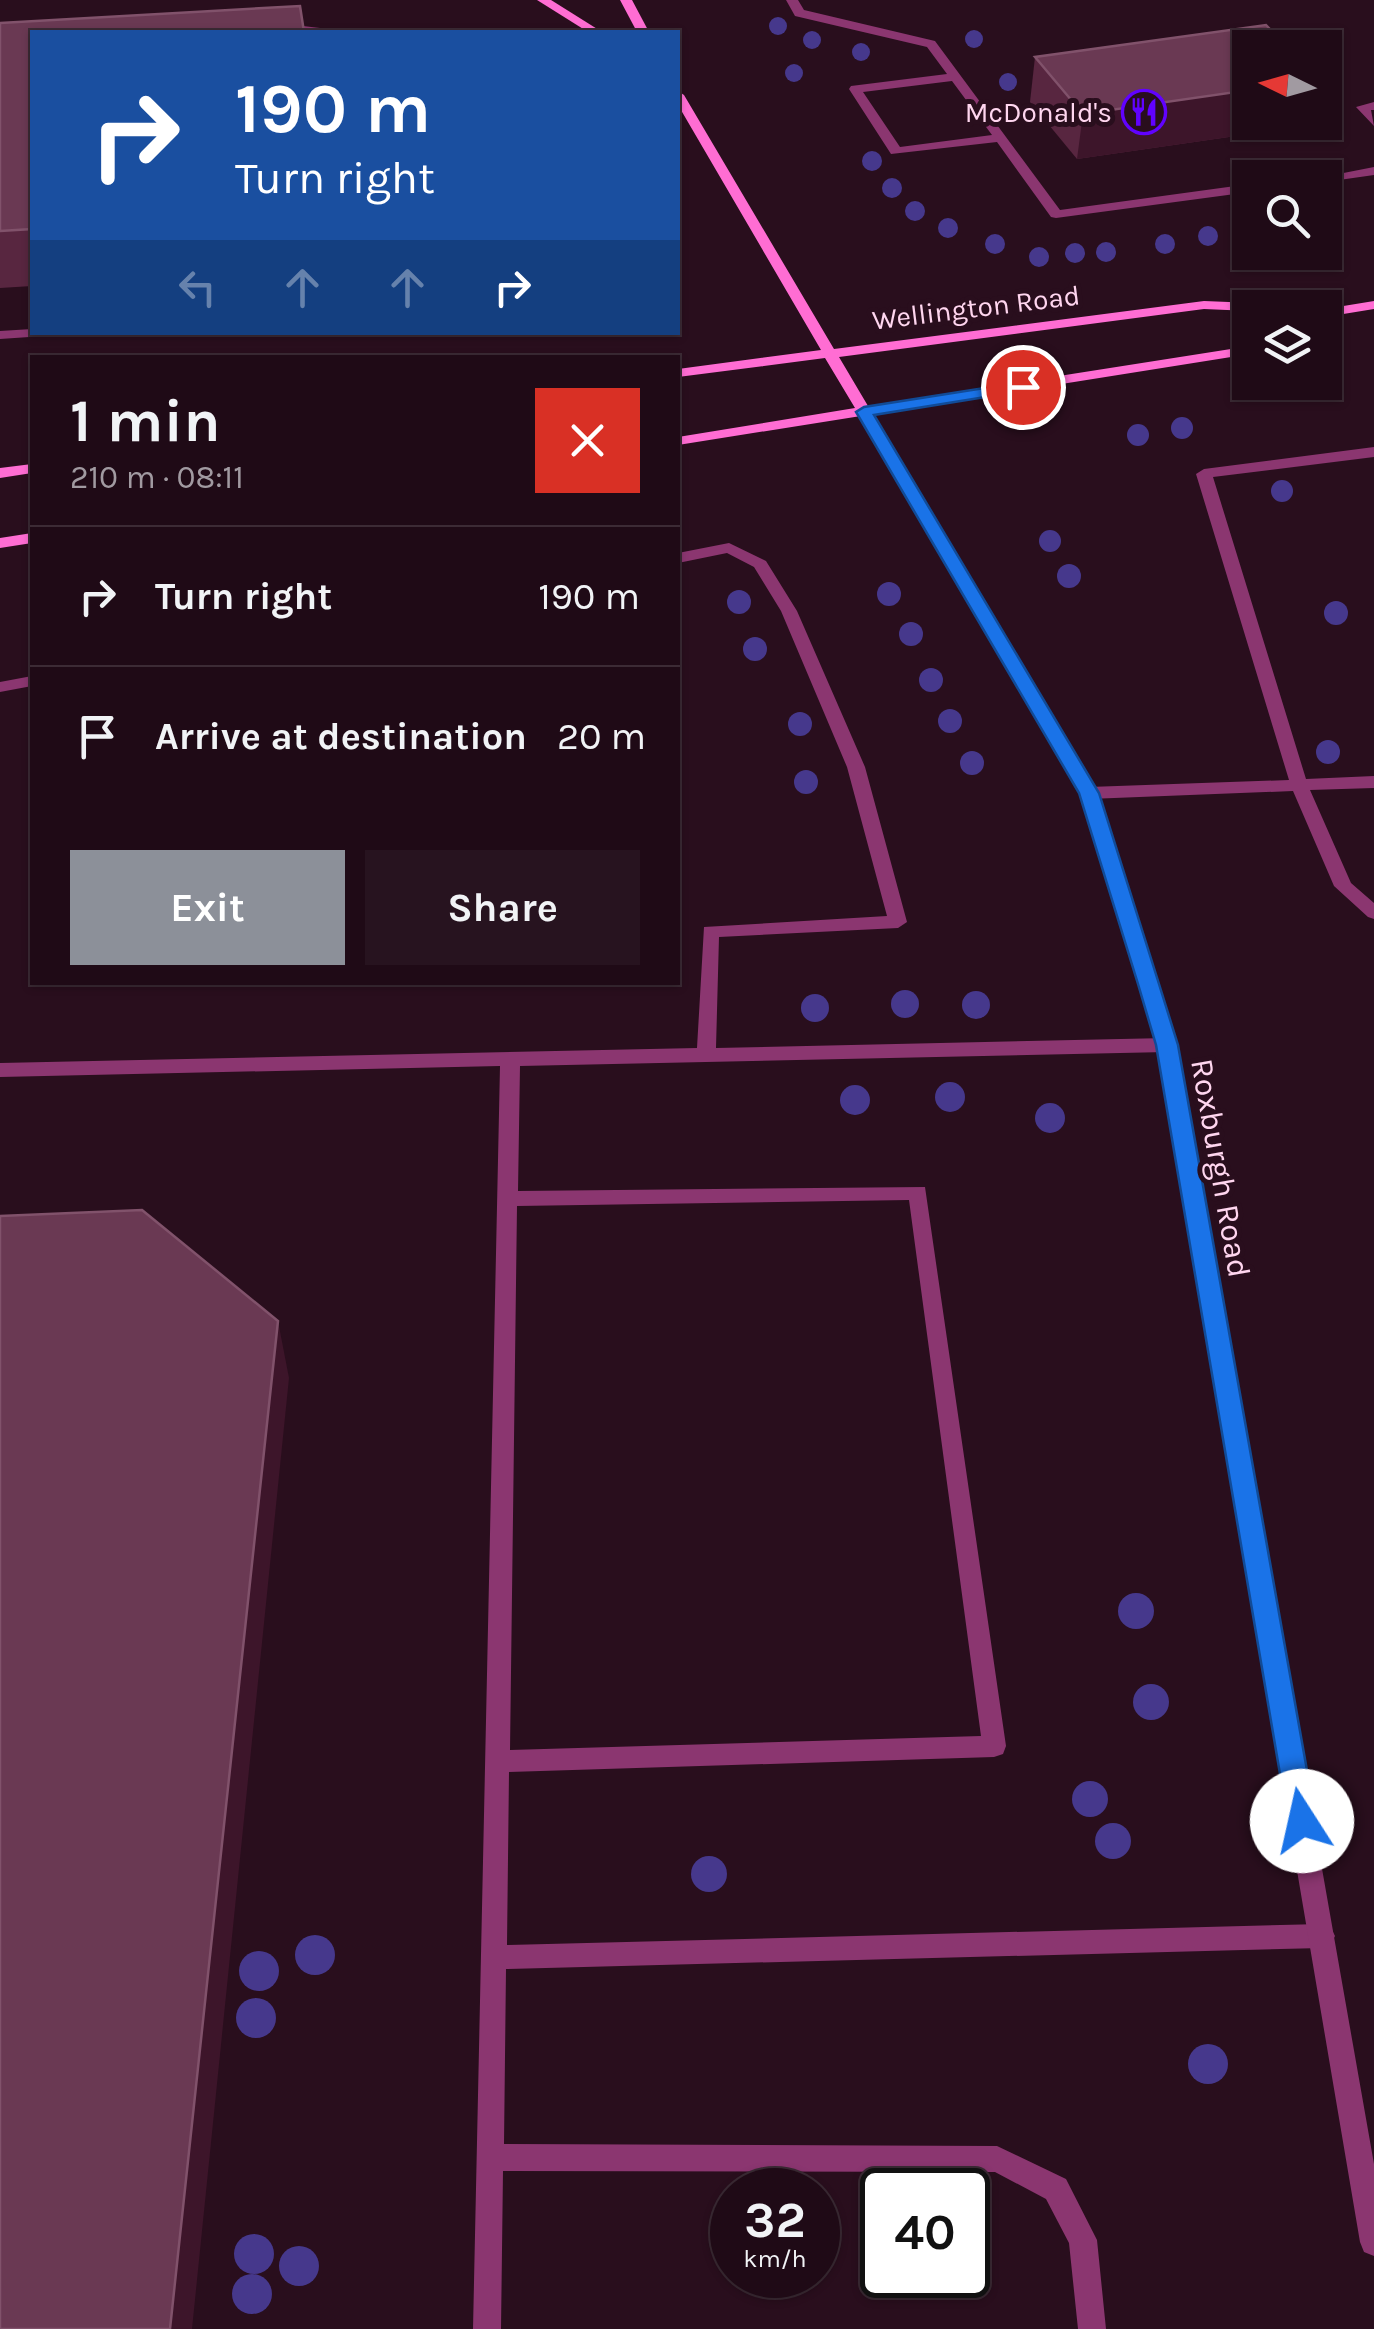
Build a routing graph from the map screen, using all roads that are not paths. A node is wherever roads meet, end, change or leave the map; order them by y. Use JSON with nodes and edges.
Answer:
{"nodes":[{"id":1,"x":544,"y":0,"type":"edge"},
{"id":2,"x":626,"y":0,"type":"edge"},
{"id":3,"x":792,"y":0,"type":"edge"},
{"id":4,"x":269,"y":27,"type":"edge"},
{"id":5,"x":300,"y":30,"type":"edge"},
{"id":6,"x":593,"y":30,"type":"edge"},
{"id":7,"x":642,"y":30,"type":"edge"},
{"id":8,"x":954,"y":77,"type":"junction"},
{"id":9,"x":680,"y":98,"type":"edge"},
{"id":10,"x":1374,"y":106,"type":"edge"},
{"id":11,"x":1374,"y":122,"type":"edge"},
{"id":12,"x":1000,"y":138,"type":"junction"},
{"id":13,"x":1374,"y":171,"type":"edge"},
{"id":14,"x":1342,"y":175,"type":"edge"},
{"id":15,"x":1232,"y":190,"type":"edge"},
{"id":16,"x":1232,"y":306,"type":"edge"},
{"id":17,"x":1374,"y":306,"type":"edge"},
{"id":18,"x":1342,"y":311,"type":"edge"},
{"id":19,"x":30,"y":333,"type":"edge"},
{"id":20,"x":0,"y":336,"type":"edge"},
{"id":21,"x":825,"y":351,"type":"junction"},
{"id":22,"x":1232,"y":353,"type":"edge"},
{"id":23,"x":680,"y":373,"type":"edge"},
{"id":24,"x":864,"y":412,"type":"junction"},
{"id":25,"x":680,"y":441,"type":"edge"},
{"id":26,"x":1374,"y":452,"type":"edge"},
{"id":27,"x":30,"y":468,"type":"edge"},
{"id":28,"x":0,"y":473,"type":"edge"},
{"id":29,"x":30,"y":538,"type":"edge"},
{"id":30,"x":0,"y":543,"type":"edge"},
{"id":31,"x":680,"y":558,"type":"edge"},
{"id":32,"x":30,"y":681,"type":"edge"},
{"id":33,"x":0,"y":687,"type":"edge"},
{"id":34,"x":1374,"y":782,"type":"edge"},
{"id":35,"x":1299,"y":785,"type":"junction"},
{"id":36,"x":1089,"y":793,"type":"junction"},
{"id":37,"x":1374,"y":914,"type":"edge"},
{"id":38,"x":1167,"y":1045,"type":"junction"},
{"id":39,"x":706,"y":1055,"type":"junction"},
{"id":40,"x":510,"y":1059,"type":"junction"},
{"id":41,"x":0,"y":1070,"type":"edge"},
{"id":42,"x":507,"y":1199,"type":"junction"},
{"id":43,"x":498,"y":1760,"type":"junction"},
{"id":44,"x":1322,"y":1936,"type":"junction"},
{"id":45,"x":494,"y":1956,"type":"junction"},
{"id":46,"x":490,"y":2158,"type":"junction"},
{"id":47,"x":1374,"y":2242,"type":"edge"},
{"id":48,"x":487,"y":2329,"type":"edge"},
{"id":49,"x":1092,"y":2329,"type":"edge"}],
"edges":[{"from":1,"to":6,"type":"main road"},
{"from":2,"to":7,"type":"main road"},
{"from":3,"to":8,"type":"street"},
{"from":4,"to":5,"type":"street"},
{"from":8,"to":12,"type":"street"},
{"from":8,"to":12,"type":"street"},
{"from":9,"to":21,"type":"main road","name":"Roxburgh Road"},
{"from":10,"to":11,"type":"street"},
{"from":12,"to":15,"type":"street"},
{"from":13,"to":14,"type":"street"},
{"from":16,"to":21,"type":"main road","name":"Wellington Road"},
{"from":17,"to":18,"type":"main road"},
{"from":19,"to":20,"type":"street"},
{"from":21,"to":23,"type":"main road","name":"Wellington Road"},
{"from":21,"to":24,"type":"main road","name":"Roxburgh Road"},
{"from":22,"to":24,"type":"main road"},
{"from":24,"to":25,"type":"main road"},
{"from":24,"to":36,"type":"street","name":"Roxburgh Road"},
{"from":26,"to":35,"type":"street"},
{"from":27,"to":28,"type":"main road"},
{"from":29,"to":30,"type":"main road"},
{"from":31,"to":39,"type":"street"},
{"from":32,"to":33,"type":"street"},
{"from":34,"to":35,"type":"street"},
{"from":35,"to":36,"type":"street"},
{"from":35,"to":37,"type":"street"},
{"from":36,"to":38,"type":"street","name":"Roxburgh Road"},
{"from":38,"to":39,"type":"street"},
{"from":38,"to":44,"type":"street","name":"Roxburgh Road"},
{"from":39,"to":40,"type":"street"},
{"from":40,"to":41,"type":"street"},
{"from":40,"to":42,"type":"street"},
{"from":42,"to":43,"type":"street"},
{"from":42,"to":43,"type":"street"},
{"from":43,"to":45,"type":"street"},
{"from":44,"to":45,"type":"street"},
{"from":44,"to":47,"type":"street","name":"Roxburgh Road"},
{"from":45,"to":46,"type":"street"},
{"from":46,"to":48,"type":"street"},
{"from":46,"to":49,"type":"street"}]}
